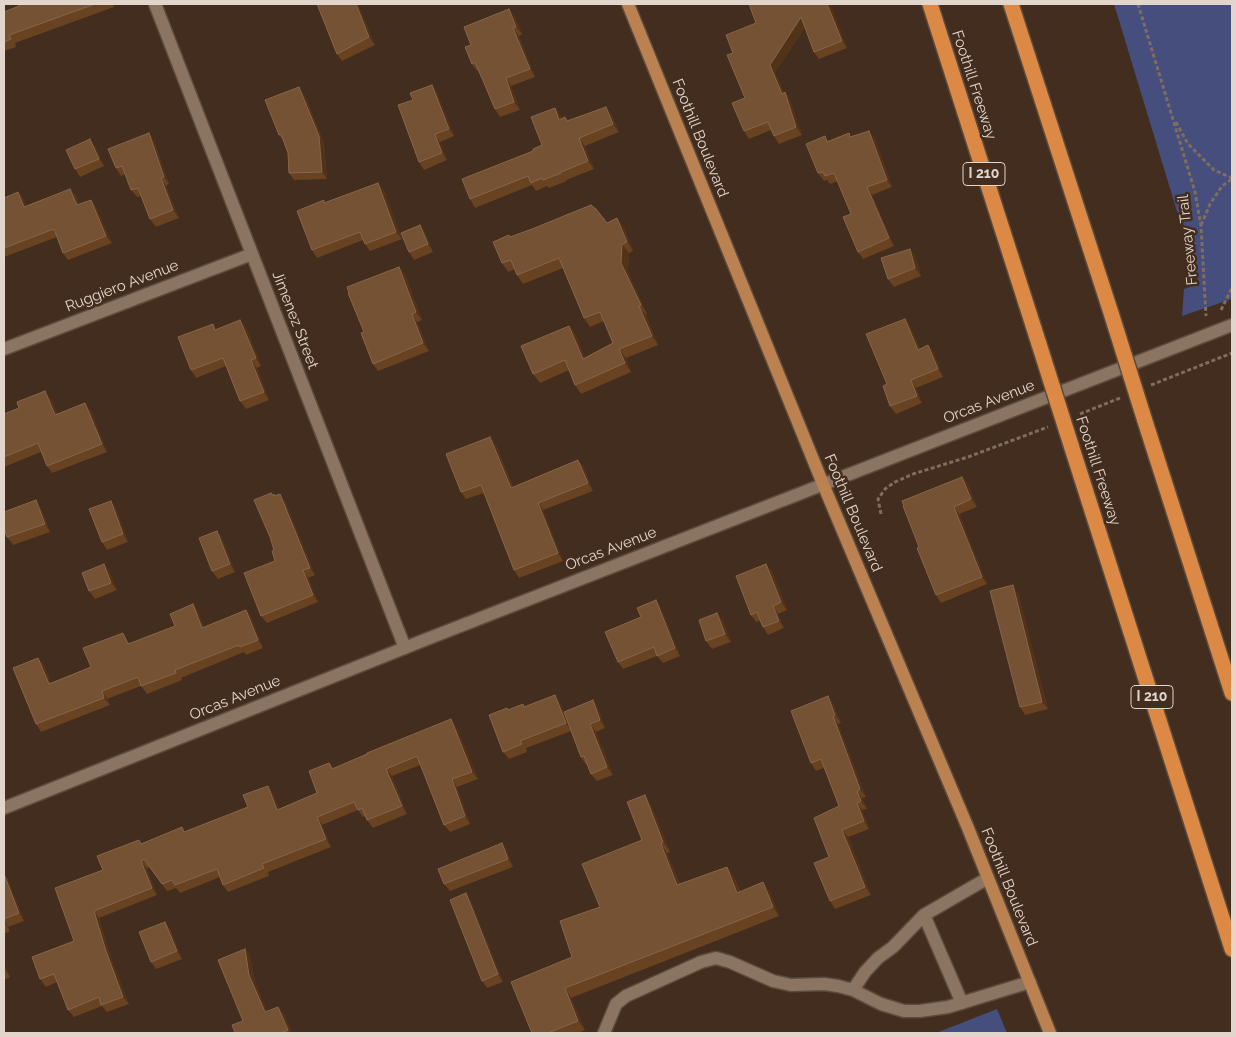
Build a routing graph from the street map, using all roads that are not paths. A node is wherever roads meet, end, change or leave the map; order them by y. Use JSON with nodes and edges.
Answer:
{"nodes":[{"id":1,"x":155,"y":4,"type":"edge"},
{"id":2,"x":628,"y":4,"type":"edge"},
{"id":3,"x":930,"y":4,"type":"edge"},
{"id":4,"x":1011,"y":4,"type":"edge"},
{"id":5,"x":252,"y":254,"type":"junction"},
{"id":6,"x":1232,"y":325,"type":"edge"},
{"id":7,"x":4,"y":349,"type":"edge"},
{"id":8,"x":823,"y":484,"type":"junction"},
{"id":9,"x":405,"y":648,"type":"junction"},
{"id":10,"x":1232,"y":694,"type":"edge"},
{"id":11,"x":4,"y":808,"type":"edge"},
{"id":12,"x":988,"y":878,"type":"junction"},
{"id":13,"x":924,"y":915,"type":"junction"},
{"id":14,"x":1232,"y":948,"type":"edge"},
{"id":15,"x":1030,"y":982,"type":"junction"},
{"id":16,"x":854,"y":990,"type":"junction"},
{"id":17,"x":962,"y":1003,"type":"junction"},
{"id":18,"x":604,"y":1033,"type":"edge"},
{"id":19,"x":1050,"y":1033,"type":"edge"}],
"edges":[{"from":1,"to":5,"type":"street","name":"Jimenez Street"},
{"from":2,"to":8,"type":"main road","name":"Foothill Boulevard"},
{"from":3,"to":14,"type":"highway","name":"Foothill Freeway","number":"I 210","bridge":true},
{"from":4,"to":10,"type":"highway","bridge":true},
{"from":5,"to":7,"type":"street","name":"Ruggiero Avenue"},
{"from":5,"to":9,"type":"street","name":"Jimenez Street"},
{"from":6,"to":8,"type":"street","name":"Orcas Avenue"},
{"from":8,"to":9,"type":"street","name":"Orcas Avenue"},
{"from":8,"to":12,"type":"main road","name":"Foothill Boulevard"},
{"from":9,"to":11,"type":"street","name":"Orcas Avenue"},
{"from":12,"to":13,"type":"street"},
{"from":12,"to":15,"type":"main road","name":"Foothill Boulevard"},
{"from":13,"to":16,"type":"street"},
{"from":13,"to":17,"type":"street"},
{"from":15,"to":17,"type":"street"},
{"from":15,"to":19,"type":"main road","name":"Foothill Boulevard"},
{"from":16,"to":17,"type":"street"},
{"from":16,"to":18,"type":"street"}]}
